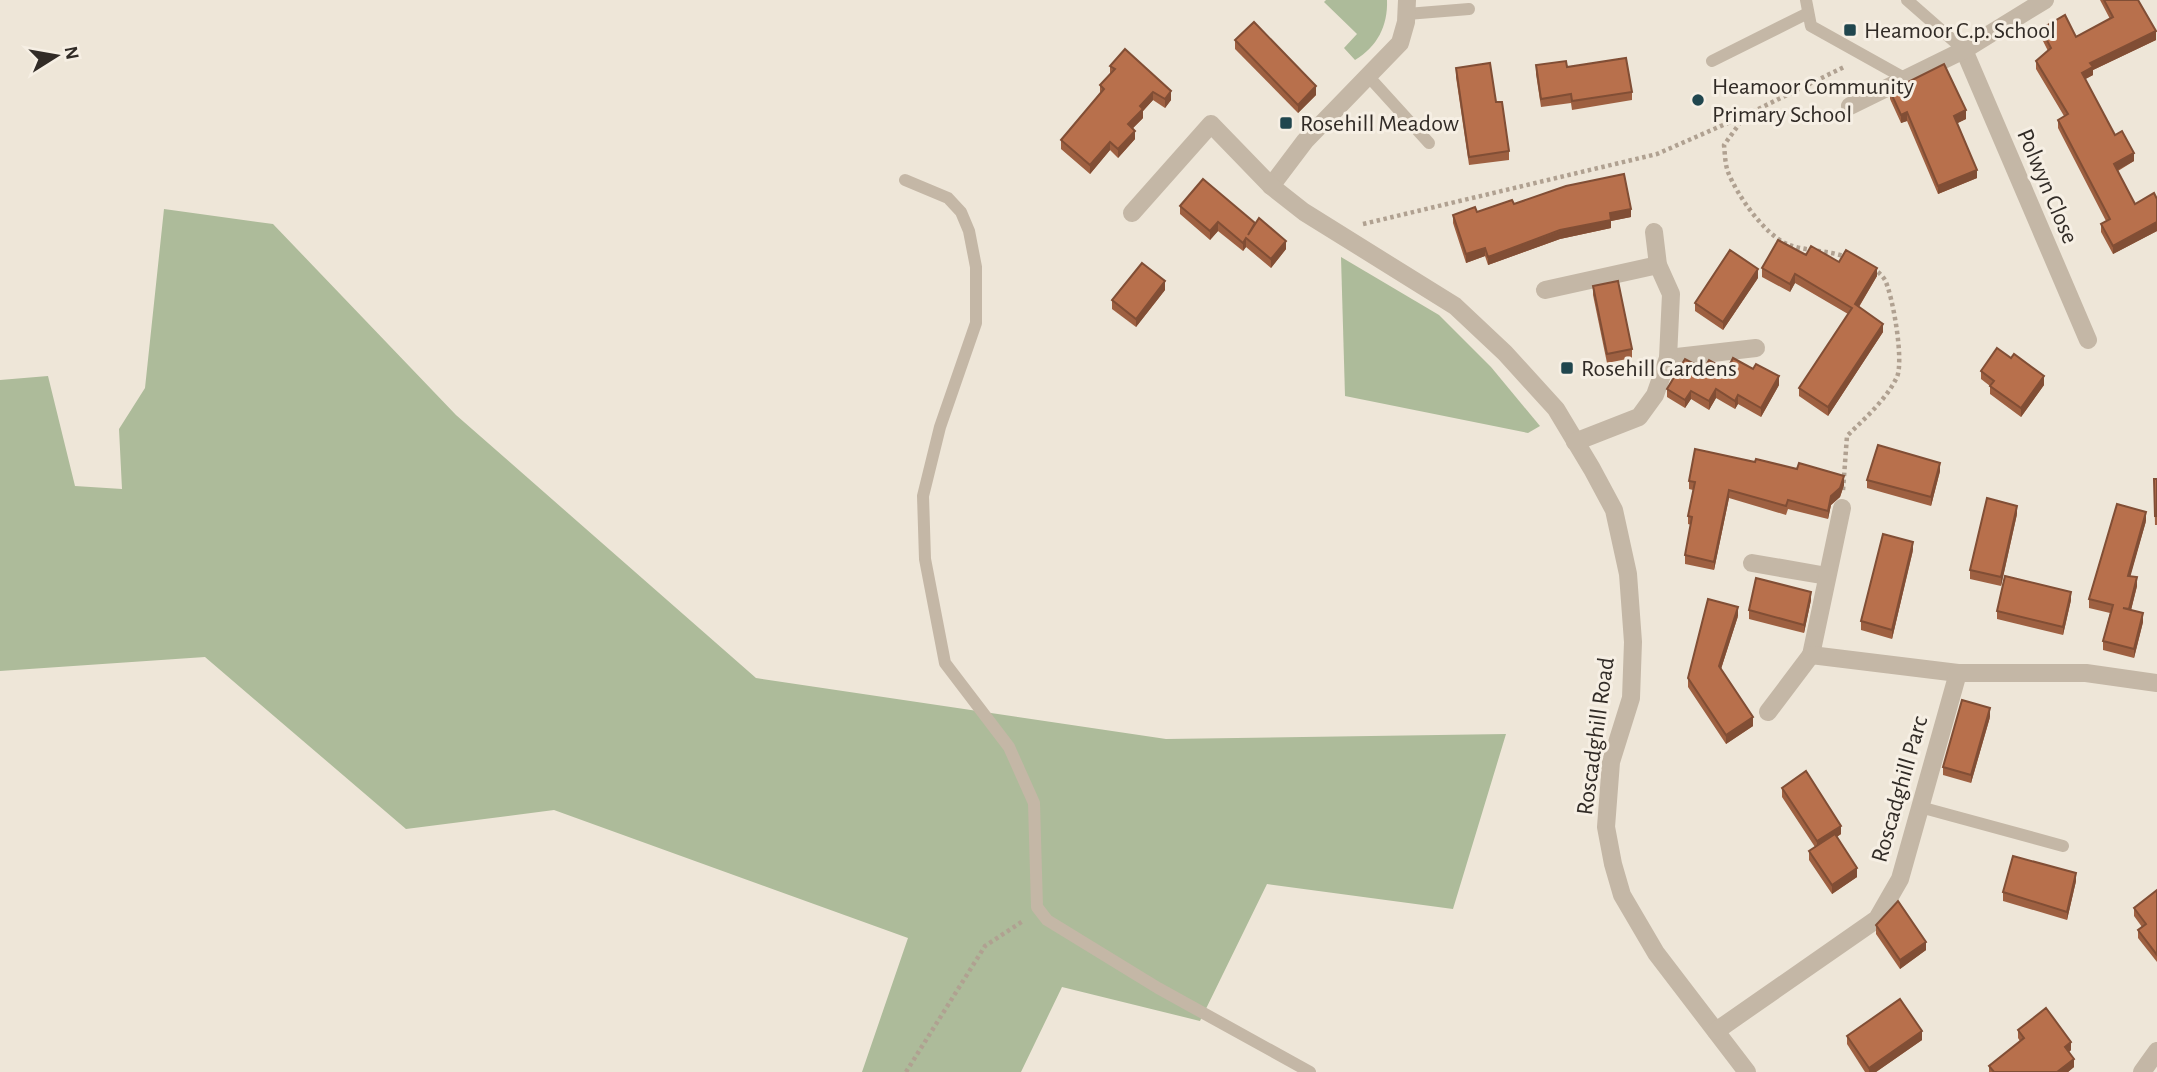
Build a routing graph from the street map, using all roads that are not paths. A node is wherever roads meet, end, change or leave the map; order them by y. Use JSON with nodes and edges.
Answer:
{"nodes":[{"id":1,"x":1908,"y":0,"type":"edge"},
{"id":2,"x":2045,"y":0,"type":"edge"},
{"id":3,"x":1807,"y":6,"type":"edge"},
{"id":4,"x":1407,"y":7,"type":"edge"},
{"id":5,"x":1469,"y":9,"type":"dead end"},
{"id":6,"x":1964,"y":50,"type":"junction"},
{"id":7,"x":1712,"y":61,"type":"dead end"},
{"id":8,"x":1369,"y":77,"type":"junction"},
{"id":9,"x":1906,"y":79,"type":"junction"},
{"id":10,"x":1850,"y":106,"type":"dead end"},
{"id":11,"x":1429,"y":143,"type":"dead end"},
{"id":12,"x":905,"y":180,"type":"dead end"},
{"id":13,"x":1271,"y":186,"type":"junction"},
{"id":14,"x":1132,"y":214,"type":"dead end"},
{"id":15,"x":1654,"y":232,"type":"dead end"},
{"id":16,"x":1658,"y":265,"type":"junction"},
{"id":17,"x":1545,"y":290,"type":"dead end"},
{"id":18,"x":2088,"y":340,"type":"dead end"},
{"id":19,"x":1756,"y":348,"type":"dead end"},
{"id":20,"x":1668,"y":358,"type":"junction"},
{"id":21,"x":1575,"y":442,"type":"junction"},
{"id":22,"x":1842,"y":508,"type":"road end"},
{"id":23,"x":1752,"y":564,"type":"dead end"},
{"id":24,"x":1827,"y":576,"type":"junction"},
{"id":25,"x":1811,"y":655,"type":"junction"},
{"id":26,"x":1958,"y":673,"type":"junction"},
{"id":27,"x":2157,"y":683,"type":"edge"},
{"id":28,"x":1768,"y":712,"type":"dead end"},
{"id":29,"x":1920,"y":807,"type":"junction"},
{"id":30,"x":2063,"y":846,"type":"dead end"},
{"id":31,"x":1716,"y":1031,"type":"junction"},
{"id":32,"x":2157,"y":1051,"type":"edge"},
{"id":33,"x":1310,"y":1072,"type":"edge"},
{"id":34,"x":1748,"y":1072,"type":"edge"},
{"id":35,"x":2142,"y":1072,"type":"edge"}],
"edges":[{"from":1,"to":6,"type":"lane"},
{"from":2,"to":6,"type":"street"},
{"from":3,"to":7,"type":"lane"},
{"from":3,"to":9,"type":"lane"},
{"from":4,"to":5,"type":"lane"},
{"from":4,"to":8,"type":"street"},
{"from":6,"to":9,"type":"street"},
{"from":6,"to":18,"type":"street","name":"Polwyn Close"},
{"from":8,"to":11,"type":"lane"},
{"from":8,"to":13,"type":"street"},
{"from":9,"to":10,"type":"street"},
{"from":12,"to":33,"type":"lane"},
{"from":13,"to":14,"type":"street","name":"Roscadghill Road"},
{"from":13,"to":21,"type":"street","name":"Roscadghill Road"},
{"from":15,"to":16,"type":"street"},
{"from":16,"to":17,"type":"street"},
{"from":16,"to":20,"type":"street"},
{"from":19,"to":20,"type":"street"},
{"from":20,"to":21,"type":"street"},
{"from":21,"to":31,"type":"street","name":"Roscadghill Road"},
{"from":22,"to":24,"type":"street"},
{"from":23,"to":24,"type":"street"},
{"from":24,"to":25,"type":"street"},
{"from":25,"to":26,"type":"street"},
{"from":25,"to":28,"type":"street"},
{"from":26,"to":27,"type":"street"},
{"from":26,"to":29,"type":"street","name":"Roscadghill Parc"},
{"from":29,"to":30,"type":"lane"},
{"from":29,"to":31,"type":"street","name":"Roscadghill Parc"},
{"from":31,"to":34,"type":"street","name":"Roscadghill Road"},
{"from":32,"to":35,"type":"street"}]}
